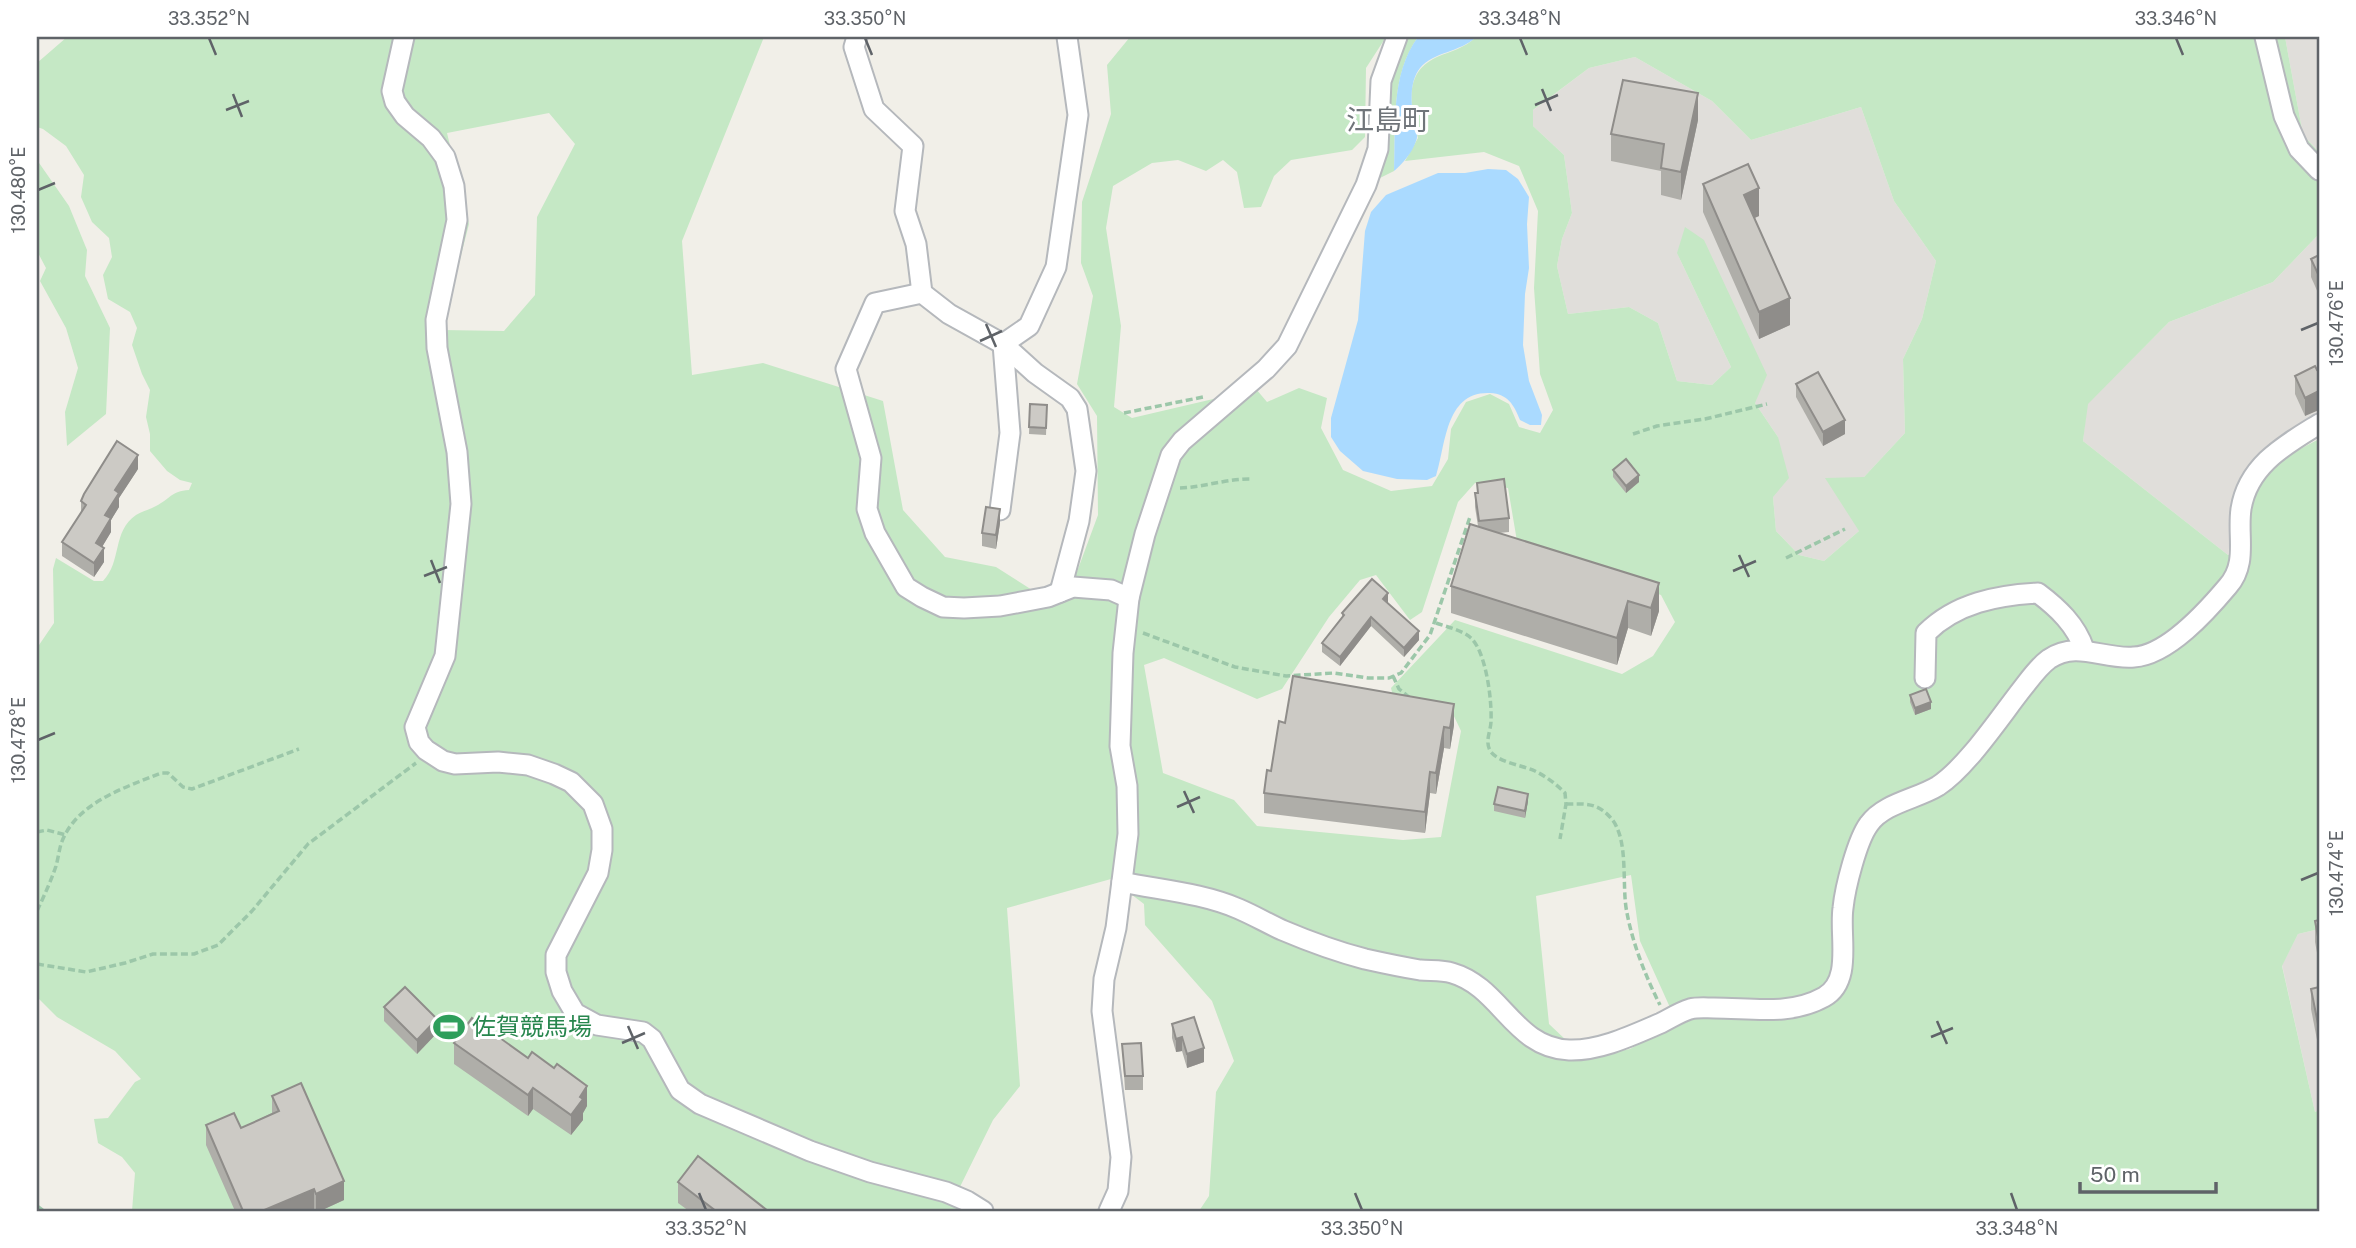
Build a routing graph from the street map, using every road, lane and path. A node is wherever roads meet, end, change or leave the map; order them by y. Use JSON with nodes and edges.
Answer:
{"nodes":[{"id":1,"x":404,"y":37,"type":"edge"},
{"id":2,"x":857,"y":37,"type":"edge"},
{"id":3,"x":1067,"y":37,"type":"edge"},
{"id":4,"x":1397,"y":37,"type":"edge"},
{"id":5,"x":2265,"y":37,"type":"edge"},
{"id":6,"x":2319,"y":170,"type":"edge"},
{"id":7,"x":922,"y":293,"type":"junction"},
{"id":8,"x":1003,"y":344,"type":"junction"},
{"id":9,"x":1215,"y":391,"type":"dead end"},
{"id":10,"x":1767,"y":404,"type":"dead end"},
{"id":11,"x":1124,"y":413,"type":"dead end"},
{"id":12,"x":2319,"y":424,"type":"edge"},
{"id":13,"x":1633,"y":434,"type":"dead end"},
{"id":14,"x":1250,"y":479,"type":"dead end"},
{"id":15,"x":1161,"y":487,"type":"junction"},
{"id":16,"x":1000,"y":510,"type":"edge"},
{"id":17,"x":1470,"y":517,"type":"dead end"},
{"id":18,"x":1845,"y":529,"type":"dead end"},
{"id":19,"x":1787,"y":558,"type":"dead end"},
{"id":20,"x":1060,"y":592,"type":"junction"},
{"id":21,"x":1129,"y":598,"type":"junction"},
{"id":22,"x":1435,"y":623,"type":"junction"},
{"id":23,"x":1126,"y":626,"type":"junction"},
{"id":24,"x":2084,"y":649,"type":"junction"},
{"id":25,"x":1393,"y":676,"type":"junction"},
{"id":26,"x":1925,"y":678,"type":"dead end"},
{"id":27,"x":1419,"y":700,"type":"edge"},
{"id":28,"x":299,"y":749,"type":"dead end"},
{"id":29,"x":426,"y":750,"type":"junction"},
{"id":30,"x":1566,"y":804,"type":"junction"},
{"id":31,"x":37,"y":832,"type":"edge"},
{"id":32,"x":66,"y":835,"type":"junction"},
{"id":33,"x":1560,"y":839,"type":"dead end"},
{"id":34,"x":1122,"y":882,"type":"junction"},
{"id":35,"x":37,"y":911,"type":"edge"},
{"id":36,"x":37,"y":964,"type":"edge"},
{"id":37,"x":1668,"y":1019,"type":"junction"},
{"id":38,"x":37,"y":1206,"type":"edge"},
{"id":39,"x":44,"y":1211,"type":"edge"},
{"id":40,"x":984,"y":1211,"type":"edge"},
{"id":41,"x":1109,"y":1211,"type":"edge"}],
"edges":[{"from":1,"to":29,"type":"street"},
{"from":2,"to":7,"type":"street"},
{"from":3,"to":8,"type":"street"},
{"from":4,"to":15,"type":"street"},
{"from":5,"to":6,"type":"street"},
{"from":7,"to":8,"type":"street"},
{"from":7,"to":20,"type":"street"},
{"from":8,"to":16,"type":"street"},
{"from":8,"to":20,"type":"street"},
{"from":9,"to":11,"type":"path"},
{"from":10,"to":13,"type":"path"},
{"from":12,"to":24,"type":"street"},
{"from":14,"to":15,"type":"path"},
{"from":15,"to":21,"type":"street"},
{"from":17,"to":22,"type":"path"},
{"from":18,"to":19,"type":"path"},
{"from":20,"to":21,"type":"street"},
{"from":21,"to":23,"type":"street"},
{"from":22,"to":25,"type":"path"},
{"from":22,"to":30,"type":"path"},
{"from":23,"to":25,"type":"path"},
{"from":23,"to":34,"type":"street"},
{"from":24,"to":26,"type":"street"},
{"from":24,"to":37,"type":"street"},
{"from":25,"to":27,"type":"path"},
{"from":28,"to":32,"type":"path"},
{"from":29,"to":36,"type":"path"},
{"from":29,"to":40,"type":"street"},
{"from":30,"to":33,"type":"path"},
{"from":30,"to":37,"type":"path"},
{"from":31,"to":32,"type":"path"},
{"from":32,"to":35,"type":"path"},
{"from":34,"to":37,"type":"street"},
{"from":34,"to":41,"type":"street"},
{"from":38,"to":39,"type":"path"}]}
